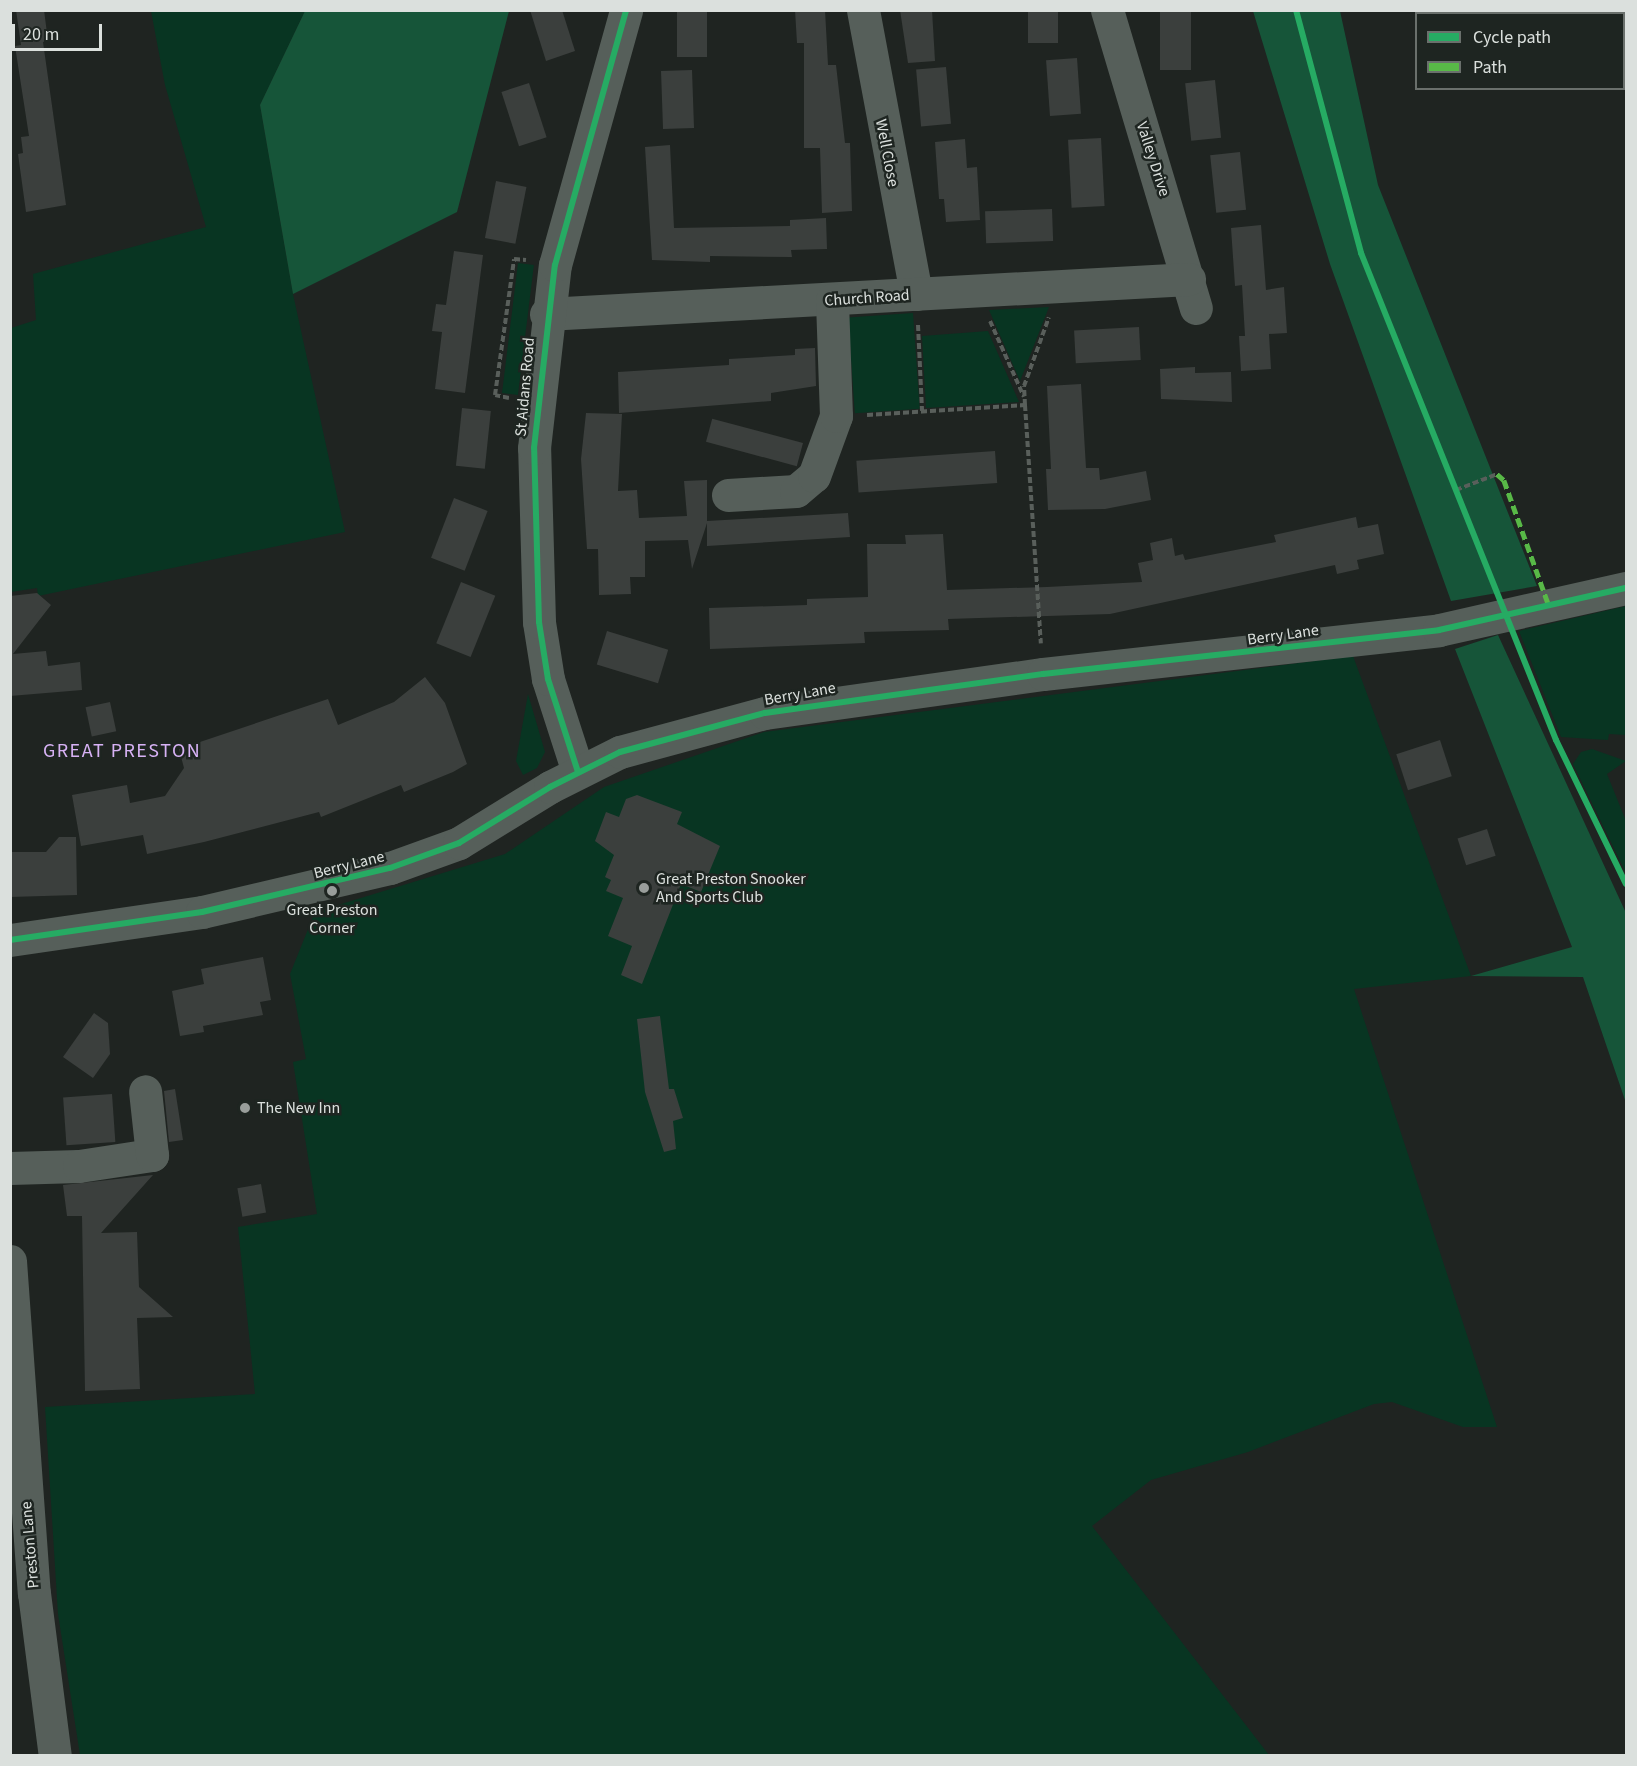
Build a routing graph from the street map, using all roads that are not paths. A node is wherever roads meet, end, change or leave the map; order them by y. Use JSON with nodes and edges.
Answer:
{"nodes":[{"id":1,"x":626,"y":10,"type":"edge"},
{"id":2,"x":862,"y":10,"type":"edge"},
{"id":3,"x":1107,"y":10,"type":"edge"},
{"id":4,"x":916,"y":294,"type":"junction"},
{"id":5,"x":1192,"y":294,"type":"joint"},
{"id":6,"x":832,"y":300,"type":"junction"},
{"id":7,"x":546,"y":314,"type":"junction"},
{"id":8,"x":728,"y":495,"type":"dead end"},
{"id":9,"x":1626,"y":588,"type":"edge"},
{"id":10,"x":578,"y":772,"type":"junction"},
{"id":11,"x":10,"y":940,"type":"edge"},
{"id":12,"x":145,"y":1091,"type":"dead end"},
{"id":13,"x":10,"y":1168,"type":"edge"},
{"id":14,"x":10,"y":1261,"type":"edge"},
{"id":15,"x":55,"y":1755,"type":"edge"}],
"edges":[{"from":1,"to":7,"type":"street","name":"St Aidans Road"},
{"from":2,"to":4,"type":"street","name":"Well Close"},
{"from":3,"to":5,"type":"street","name":"Valley Drive"},
{"from":4,"to":5,"type":"street","name":"Church Road"},
{"from":4,"to":6,"type":"street","name":"Church Road"},
{"from":6,"to":7,"type":"street","name":"Church Road"},
{"from":6,"to":8,"type":"street"},
{"from":7,"to":10,"type":"street","name":"St Aidans Road"},
{"from":9,"to":10,"type":"street","name":"Berry Lane"},
{"from":10,"to":11,"type":"street","name":"Berry Lane"},
{"from":12,"to":13,"type":"street"},
{"from":14,"to":15,"type":"street","name":"Preston Lane"}]}
